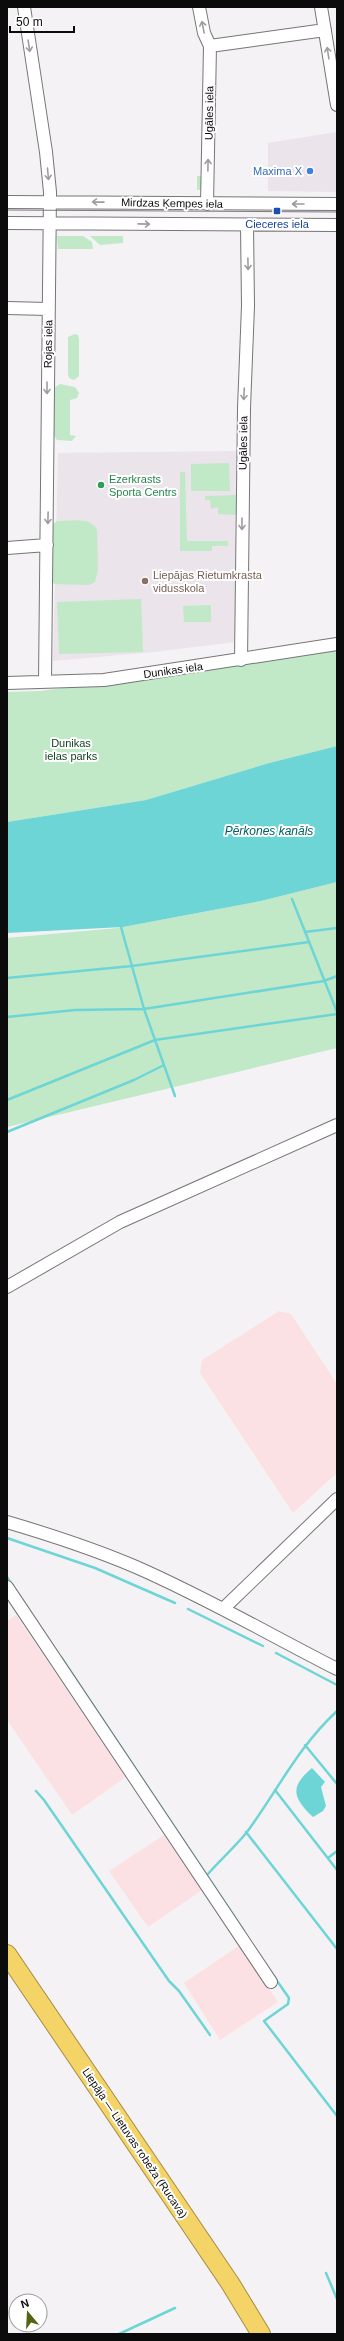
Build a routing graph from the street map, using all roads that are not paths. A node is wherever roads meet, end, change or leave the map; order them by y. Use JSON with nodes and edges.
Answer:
{"nodes":[{"id":1,"x":24,"y":7,"type":"edge"},
{"id":2,"x":199,"y":7,"type":"edge"},
{"id":3,"x":321,"y":7,"type":"edge"},
{"id":4,"x":325,"y":30,"type":"junction"},
{"id":5,"x":210,"y":46,"type":"junction"},
{"id":6,"x":337,"y":105,"type":"edge"},
{"id":7,"x":50,"y":201,"type":"junction"},
{"id":8,"x":7,"y":202,"type":"edge"},
{"id":9,"x":207,"y":204,"type":"junction"},
{"id":10,"x":337,"y":204,"type":"edge"},
{"id":11,"x":7,"y":223,"type":"edge"},
{"id":12,"x":50,"y":223,"type":"junction"},
{"id":13,"x":247,"y":225,"type":"junction"},
{"id":14,"x":337,"y":225,"type":"edge"},
{"id":15,"x":8,"y":308,"type":"edge"},
{"id":16,"x":48,"y":309,"type":"junction"},
{"id":17,"x":47,"y":545,"type":"junction"},
{"id":18,"x":7,"y":548,"type":"edge"},
{"id":19,"x":337,"y":644,"type":"edge"},
{"id":20,"x":241,"y":660,"type":"junction"},
{"id":21,"x":45,"y":682,"type":"junction"},
{"id":22,"x":7,"y":684,"type":"edge"},
{"id":23,"x":337,"y":1125,"type":"edge"},
{"id":24,"x":7,"y":1287,"type":"edge"},
{"id":25,"x":337,"y":1499,"type":"edge"},
{"id":26,"x":7,"y":1522,"type":"edge"},
{"id":27,"x":7,"y":1587,"type":"edge"},
{"id":28,"x":224,"y":1608,"type":"junction"},
{"id":29,"x":337,"y":1669,"type":"edge"},
{"id":30,"x":7,"y":1954,"type":"edge"},
{"id":31,"x":271,"y":1982,"type":"dead end"},
{"id":32,"x":261,"y":2334,"type":"edge"}],
"edges":[{"from":1,"to":7,"type":"street","name":"Rojas iela","one_way":true},
{"from":5,"to":2,"type":"street","name":"Ugāles iela","one_way":true},
{"from":3,"to":4,"type":"street"},
{"from":4,"to":5,"type":"street"},
{"from":6,"to":4,"type":"street","one_way":true},
{"from":9,"to":5,"type":"street","name":"Ugāles iela","one_way":true},
{"from":7,"to":8,"type":"street","name":"Mirdzas Ķempes iela"},
{"from":9,"to":7,"type":"street","name":"Mirdzas Ķempes iela","one_way":true},
{"from":7,"to":12,"type":"street","name":"Rojas iela"},
{"from":10,"to":9,"type":"street","name":"Mirdzas Ķempes iela","one_way":true},
{"from":11,"to":12,"type":"street","name":"Mirdzas Ķempes iela"},
{"from":12,"to":13,"type":"street","name":"Mirdzas Ķempes iela","one_way":true},
{"from":12,"to":16,"type":"street","name":"Rojas iela"},
{"from":13,"to":14,"type":"street","name":"Mirdzas Ķempes iela"},
{"from":13,"to":20,"type":"street","name":"Ugāles iela","one_way":true},
{"from":15,"to":16,"type":"street"},
{"from":16,"to":17,"type":"street","name":"Rojas iela","one_way":true},
{"from":17,"to":18,"type":"street"},
{"from":17,"to":21,"type":"street","name":"Rojas iela"},
{"from":19,"to":20,"type":"street","name":"Dunikas iela"},
{"from":20,"to":21,"type":"street","name":"Dunikas iela"},
{"from":21,"to":22,"type":"street","name":"Dunikas iela"},
{"from":23,"to":24,"type":"street"},
{"from":25,"to":28,"type":"street"},
{"from":26,"to":28,"type":"street"},
{"from":27,"to":31,"type":"street"},
{"from":28,"to":29,"type":"street"},
{"from":30,"to":32,"type":"highway","name":"Liepāja — Lietuvas robeža (Rucava)"}]}
